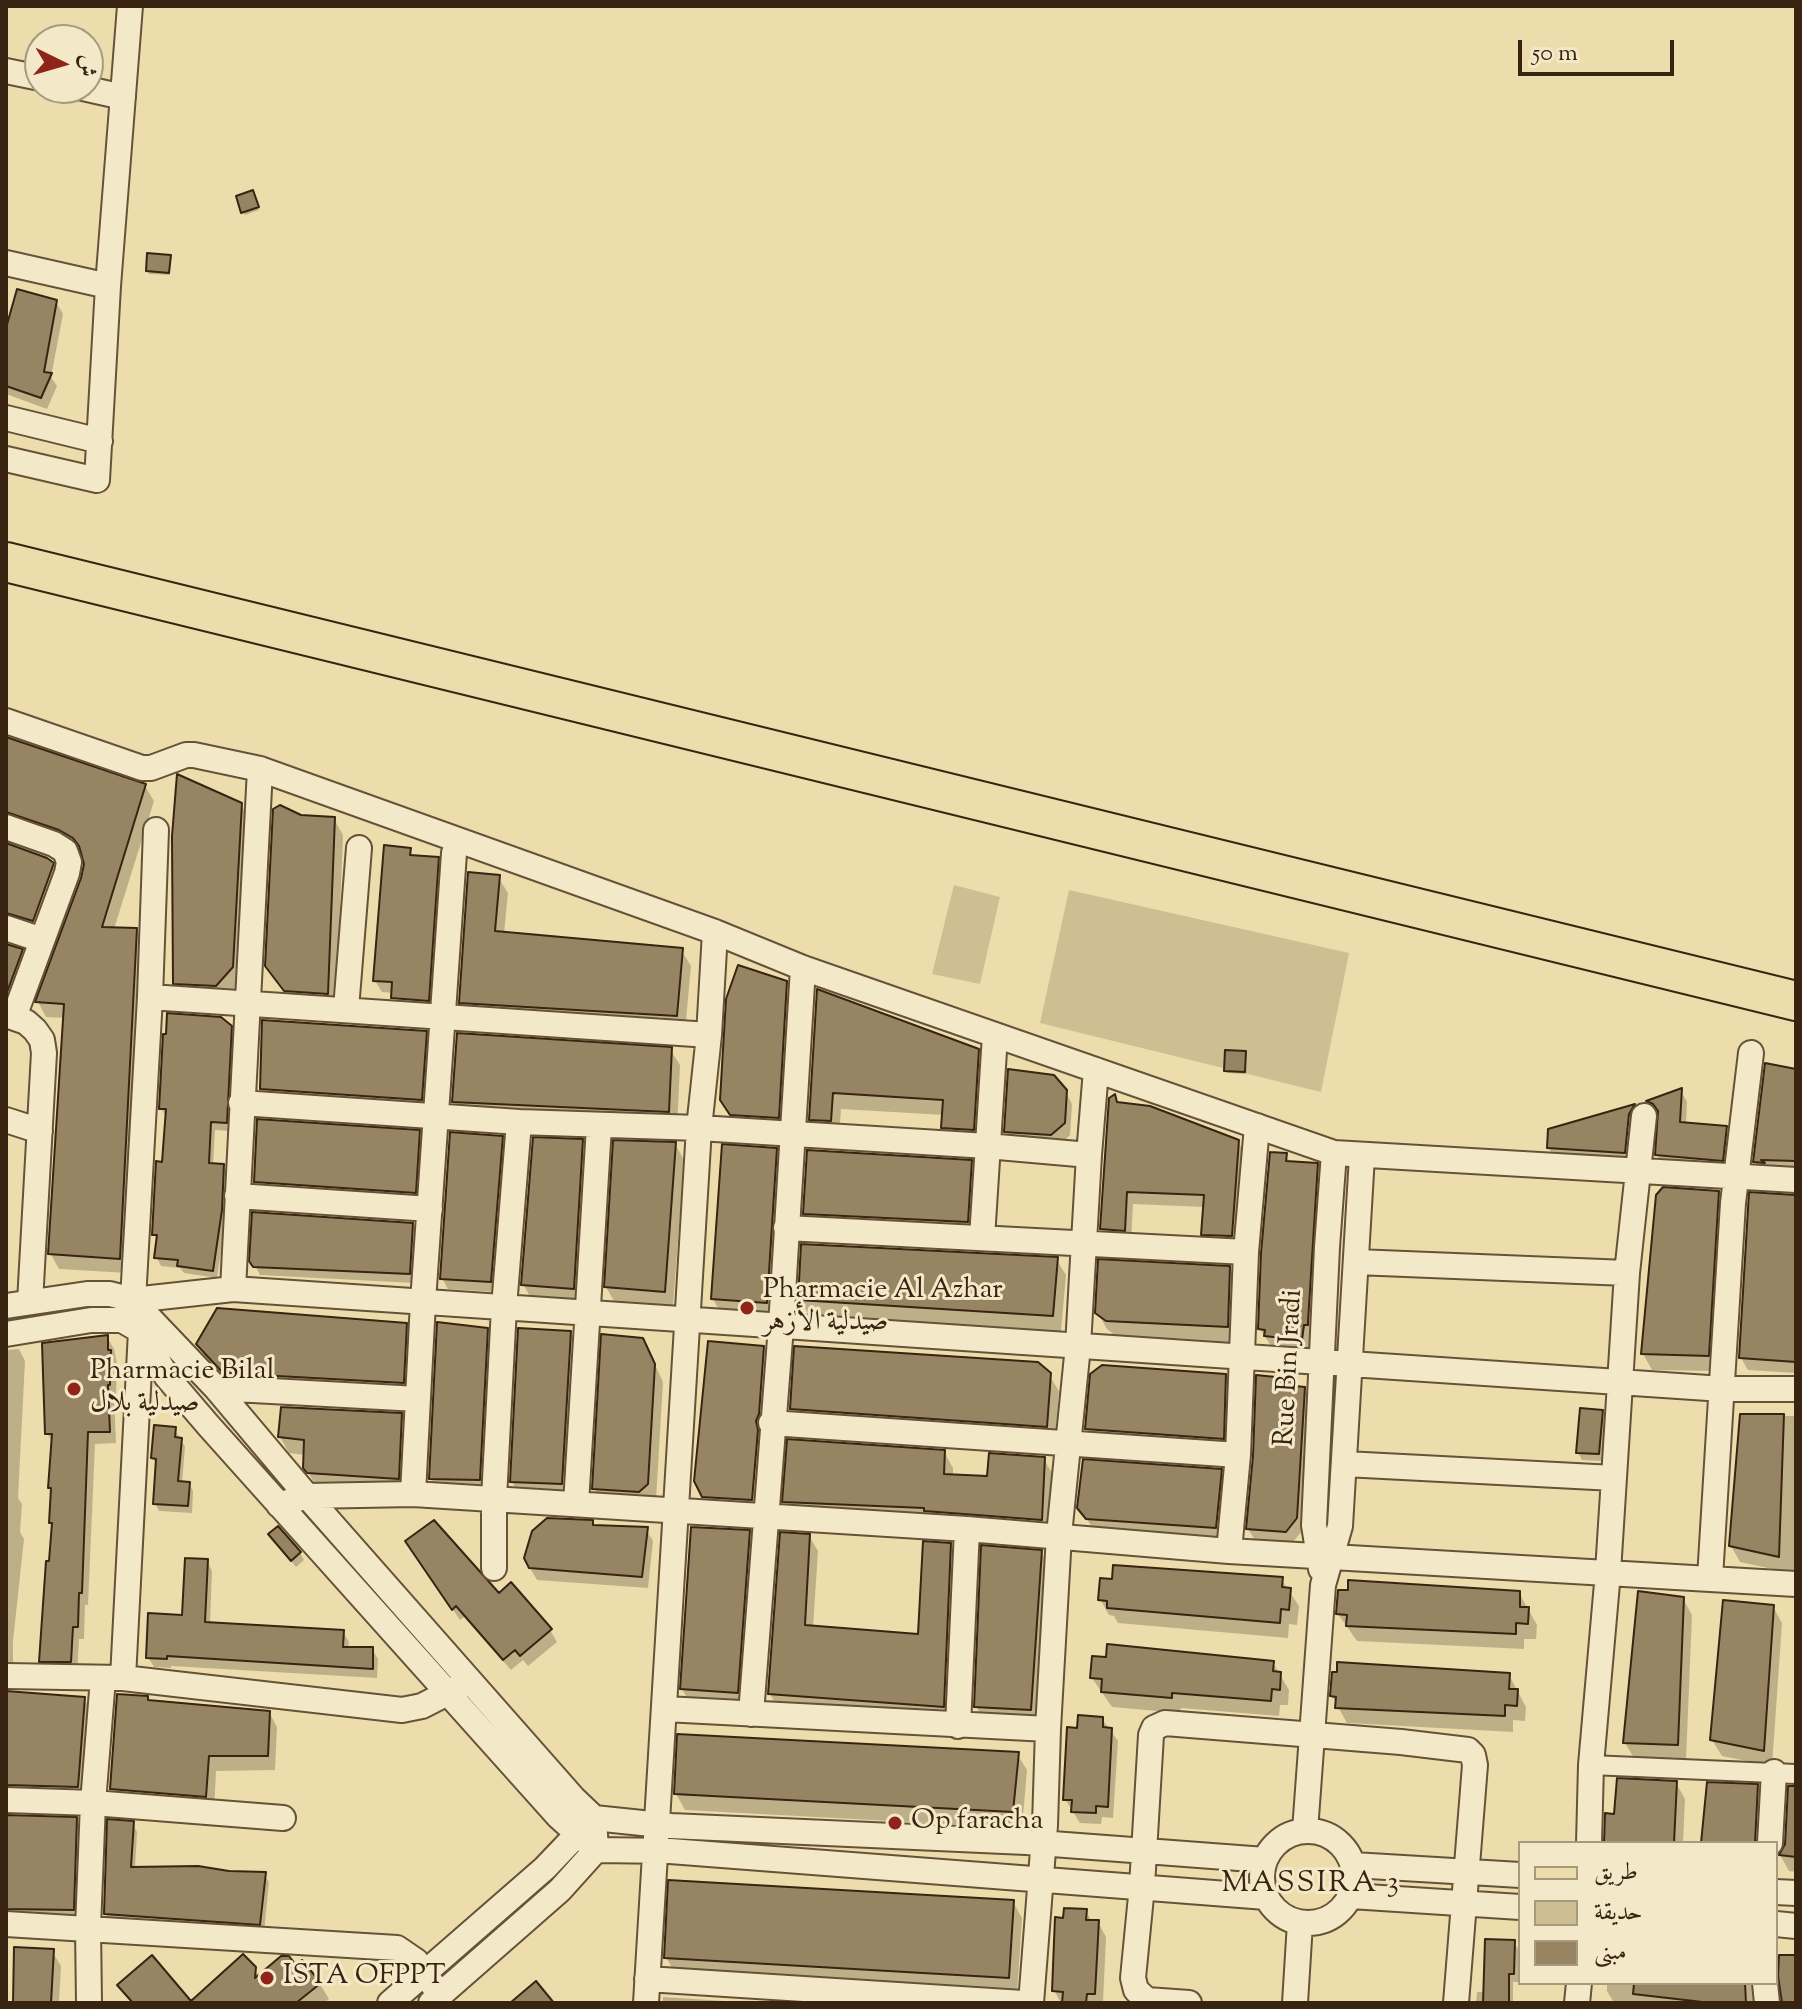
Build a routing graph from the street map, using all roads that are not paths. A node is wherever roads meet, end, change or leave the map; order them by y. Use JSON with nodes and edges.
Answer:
{"nodes":[{"id":1,"x":130,"y":6,"type":"edge"},
{"id":2,"x":104,"y":93,"type":"edge"},
{"id":3,"x":123,"y":97,"type":"junction"},
{"id":4,"x":6,"y":263,"type":"edge"},
{"id":5,"x":108,"y":286,"type":"junction"},
{"id":6,"x":6,"y":418,"type":"edge"},
{"id":7,"x":100,"y":441,"type":"junction"},
{"id":8,"x":6,"y":459,"type":"edge"},
{"id":9,"x":6,"y":562,"type":"edge"},
{"id":10,"x":6,"y":721,"type":"edge"},
{"id":11,"x":260,"y":769,"type":"junction"},
{"id":12,"x":6,"y":827,"type":"edge"},
{"id":13,"x":156,"y":830,"type":"dead end"},
{"id":14,"x":359,"y":848,"type":"dead end"},
{"id":15,"x":454,"y":853,"type":"dead end"},
{"id":16,"x":6,"y":928,"type":"edge"},
{"id":17,"x":715,"y":932,"type":"junction"},
{"id":18,"x":42,"y":940,"type":"junction"},
{"id":19,"x":803,"y":968,"type":"junction"},
{"id":20,"x":150,"y":997,"type":"junction"},
{"id":21,"x":1796,"y":1001,"type":"edge"},
{"id":22,"x":248,"y":1002,"type":"junction"},
{"id":23,"x":346,"y":1009,"type":"junction"},
{"id":24,"x":10,"y":1016,"type":"edge"},
{"id":25,"x":445,"y":1016,"type":"junction"},
{"id":26,"x":709,"y":1035,"type":"junction"},
{"id":27,"x":995,"y":1035,"type":"junction"},
{"id":28,"x":1751,"y":1053,"type":"dead end"},
{"id":29,"x":1096,"y":1070,"type":"junction"},
{"id":30,"x":241,"y":1103,"type":"junction"},
{"id":31,"x":437,"y":1116,"type":"junction"},
{"id":32,"x":1644,"y":1116,"type":"dead end"},
{"id":33,"x":6,"y":1120,"type":"edge"},
{"id":34,"x":519,"y":1122,"type":"junction"},
{"id":35,"x":599,"y":1126,"type":"junction"},
{"id":36,"x":1257,"y":1126,"type":"junction"},
{"id":37,"x":699,"y":1128,"type":"junction"},
{"id":38,"x":40,"y":1131,"type":"junction"},
{"id":39,"x":792,"y":1134,"type":"junction"},
{"id":40,"x":987,"y":1146,"type":"junction"},
{"id":41,"x":1334,"y":1153,"type":"junction"},
{"id":42,"x":1089,"y":1155,"type":"junction"},
{"id":43,"x":1362,"y":1156,"type":"junction"},
{"id":44,"x":1639,"y":1172,"type":"junction"},
{"id":45,"x":1735,"y":1176,"type":"junction"},
{"id":46,"x":1796,"y":1180,"type":"edge"},
{"id":47,"x":237,"y":1196,"type":"junction"},
{"id":48,"x":430,"y":1209,"type":"junction"},
{"id":49,"x":786,"y":1228,"type":"junction"},
{"id":50,"x":982,"y":1238,"type":"junction"},
{"id":51,"x":1084,"y":1244,"type":"junction"},
{"id":52,"x":1246,"y":1252,"type":"junction"},
{"id":53,"x":1356,"y":1262,"type":"junction"},
{"id":54,"x":1627,"y":1273,"type":"junction"},
{"id":55,"x":233,"y":1289,"type":"junction"},
{"id":56,"x":133,"y":1300,"type":"junction"},
{"id":57,"x":30,"y":1302,"type":"junction"},
{"id":58,"x":423,"y":1302,"type":"junction"},
{"id":59,"x":6,"y":1306,"type":"edge"},
{"id":60,"x":504,"y":1307,"type":"junction"},
{"id":61,"x":589,"y":1314,"type":"junction"},
{"id":62,"x":687,"y":1319,"type":"junction"},
{"id":63,"x":781,"y":1326,"type":"junction"},
{"id":64,"x":141,"y":1331,"type":"junction"},
{"id":65,"x":6,"y":1334,"type":"edge"},
{"id":66,"x":1078,"y":1346,"type":"junction"},
{"id":67,"x":1242,"y":1357,"type":"junction"},
{"id":68,"x":1321,"y":1362,"type":"junction"},
{"id":69,"x":1350,"y":1364,"type":"junction"},
{"id":70,"x":1620,"y":1382,"type":"junction"},
{"id":71,"x":216,"y":1388,"type":"junction"},
{"id":72,"x":1723,"y":1389,"type":"junction"},
{"id":73,"x":1796,"y":1389,"type":"edge"},
{"id":74,"x":418,"y":1399,"type":"junction"},
{"id":75,"x":771,"y":1423,"type":"junction"},
{"id":76,"x":1068,"y":1442,"type":"junction"},
{"id":77,"x":1238,"y":1455,"type":"junction"},
{"id":78,"x":1345,"y":1464,"type":"junction"},
{"id":79,"x":1614,"y":1478,"type":"junction"},
{"id":80,"x":413,"y":1494,"type":"junction"},
{"id":81,"x":307,"y":1496,"type":"junction"},
{"id":82,"x":494,"y":1499,"type":"junction"},
{"id":83,"x":576,"y":1504,"type":"junction"},
{"id":84,"x":279,"y":1505,"type":"junction"},
{"id":85,"x":677,"y":1510,"type":"junction"},
{"id":86,"x":764,"y":1517,"type":"junction"},
{"id":87,"x":967,"y":1529,"type":"junction"},
{"id":88,"x":1059,"y":1535,"type":"junction"},
{"id":89,"x":1229,"y":1551,"type":"junction"},
{"id":90,"x":1325,"y":1556,"type":"junction"},
{"id":91,"x":494,"y":1568,"type":"dead end"},
{"id":92,"x":1608,"y":1572,"type":"junction"},
{"id":93,"x":1796,"y":1577,"type":"edge"},
{"id":94,"x":1710,"y":1578,"type":"junction"},
{"id":95,"x":1796,"y":1584,"type":"edge"},
{"id":96,"x":6,"y":1676,"type":"edge"},
{"id":97,"x":113,"y":1678,"type":"junction"},
{"id":98,"x":460,"y":1687,"type":"junction"},
{"id":99,"x":665,"y":1709,"type":"junction"},
{"id":100,"x":751,"y":1714,"type":"junction"},
{"id":101,"x":958,"y":1726,"type":"junction"},
{"id":102,"x":1048,"y":1729,"type":"junction"},
{"id":103,"x":1311,"y":1737,"type":"junction"},
{"id":104,"x":1591,"y":1765,"type":"junction"},
{"id":105,"x":1785,"y":1773,"type":"edge"},
{"id":106,"x":6,"y":1800,"type":"edge"},
{"id":107,"x":93,"y":1803,"type":"junction"},
{"id":108,"x":283,"y":1818,"type":"dead end"},
{"id":109,"x":657,"y":1825,"type":"junction"},
{"id":110,"x":585,"y":1826,"type":"junction"},
{"id":111,"x":1305,"y":1831,"type":"junction"},
{"id":112,"x":1589,"y":1841,"type":"edge"},
{"id":113,"x":1770,"y":1841,"type":"edge"},
{"id":114,"x":1044,"y":1844,"type":"junction"},
{"id":115,"x":596,"y":1850,"type":"junction"},
{"id":116,"x":1145,"y":1850,"type":"junction"},
{"id":117,"x":655,"y":1851,"type":"junction"},
{"id":118,"x":1265,"y":1860,"type":"junction"},
{"id":119,"x":1353,"y":1865,"type":"junction"},
{"id":120,"x":1466,"y":1872,"type":"junction"},
{"id":121,"x":1518,"y":1875,"type":"edge"},
{"id":122,"x":1042,"y":1880,"type":"junction"},
{"id":123,"x":1142,"y":1886,"type":"junction"},
{"id":124,"x":1351,"y":1896,"type":"junction"},
{"id":125,"x":1266,"y":1897,"type":"junction"},
{"id":126,"x":1463,"y":1903,"type":"junction"},
{"id":127,"x":1518,"y":1907,"type":"edge"},
{"id":128,"x":1300,"y":1923,"type":"junction"},
{"id":129,"x":6,"y":1924,"type":"edge"},
{"id":130,"x":88,"y":1928,"type":"junction"},
{"id":131,"x":423,"y":1974,"type":"junction"},
{"id":132,"x":646,"y":1991,"type":"edge"},
{"id":133,"x":739,"y":1995,"type":"edge"},
{"id":134,"x":436,"y":1999,"type":"edge"},
{"id":135,"x":943,"y":2001,"type":"edge"},
{"id":136,"x":89,"y":2003,"type":"edge"},
{"id":137,"x":390,"y":2003,"type":"edge"},
{"id":138,"x":1023,"y":2003,"type":"edge"},
{"id":139,"x":1031,"y":2003,"type":"edge"},
{"id":140,"x":1189,"y":2003,"type":"edge"},
{"id":141,"x":1295,"y":2003,"type":"edge"},
{"id":142,"x":1456,"y":2003,"type":"edge"}],
"edges":[{"from":1,"to":3,"type":"street"},
{"from":2,"to":3,"type":"street"},
{"from":3,"to":5,"type":"street"},
{"from":4,"to":5,"type":"street"},
{"from":5,"to":7,"type":"street"},
{"from":6,"to":7,"type":"street"},
{"from":7,"to":8,"type":"street"},
{"from":9,"to":21,"type":"main road"},
{"from":10,"to":11,"type":"street"},
{"from":11,"to":17,"type":"street"},
{"from":11,"to":22,"type":"street"},
{"from":12,"to":18,"type":"street"},
{"from":13,"to":20,"type":"street"},
{"from":14,"to":23,"type":"street"},
{"from":15,"to":25,"type":"street"},
{"from":16,"to":18,"type":"street"},
{"from":17,"to":19,"type":"street"},
{"from":17,"to":26,"type":"street"},
{"from":18,"to":24,"type":"street"},
{"from":19,"to":27,"type":"street"},
{"from":19,"to":39,"type":"street"},
{"from":20,"to":22,"type":"street"},
{"from":20,"to":56,"type":"street"},
{"from":22,"to":23,"type":"street"},
{"from":22,"to":30,"type":"street"},
{"from":23,"to":25,"type":"street"},
{"from":24,"to":38,"type":"street"},
{"from":25,"to":26,"type":"street"},
{"from":25,"to":31,"type":"street"},
{"from":26,"to":37,"type":"street"},
{"from":27,"to":29,"type":"street"},
{"from":27,"to":40,"type":"street"},
{"from":28,"to":45,"type":"street"},
{"from":29,"to":36,"type":"street"},
{"from":29,"to":42,"type":"street"},
{"from":30,"to":31,"type":"street"},
{"from":30,"to":47,"type":"street"},
{"from":31,"to":34,"type":"street"},
{"from":31,"to":48,"type":"street"},
{"from":32,"to":44,"type":"street"},
{"from":33,"to":38,"type":"street"},
{"from":34,"to":35,"type":"street"},
{"from":34,"to":60,"type":"street"},
{"from":35,"to":37,"type":"street"},
{"from":35,"to":61,"type":"street"},
{"from":36,"to":41,"type":"street"},
{"from":36,"to":52,"type":"street"},
{"from":37,"to":39,"type":"street"},
{"from":37,"to":62,"type":"street"},
{"from":38,"to":57,"type":"street"},
{"from":39,"to":40,"type":"street"},
{"from":39,"to":49,"type":"street"},
{"from":40,"to":42,"type":"street"},
{"from":40,"to":50,"type":"street"},
{"from":41,"to":43,"type":"street"},
{"from":41,"to":68,"type":"street","name":"Rue Bin Jradi"},
{"from":42,"to":51,"type":"street"},
{"from":43,"to":44,"type":"street"},
{"from":43,"to":53,"type":"street","name":"Rue Bin Jradi"},
{"from":44,"to":45,"type":"street"},
{"from":44,"to":54,"type":"street"},
{"from":45,"to":46,"type":"street"},
{"from":45,"to":72,"type":"street"},
{"from":47,"to":48,"type":"street"},
{"from":47,"to":55,"type":"street"},
{"from":48,"to":58,"type":"street"},
{"from":49,"to":50,"type":"street"},
{"from":49,"to":63,"type":"street"},
{"from":50,"to":51,"type":"street"},
{"from":51,"to":52,"type":"street"},
{"from":51,"to":66,"type":"street"},
{"from":52,"to":67,"type":"street"},
{"from":53,"to":54,"type":"street"},
{"from":53,"to":69,"type":"street","name":"Rue Bin Jradi"},
{"from":54,"to":70,"type":"street"},
{"from":55,"to":56,"type":"street"},
{"from":55,"to":58,"type":"street"},
{"from":56,"to":57,"type":"street"},
{"from":56,"to":64,"type":"street"},
{"from":56,"to":71,"type":"street"},
{"from":57,"to":59,"type":"street"},
{"from":58,"to":60,"type":"street"},
{"from":58,"to":74,"type":"street"},
{"from":60,"to":61,"type":"street"},
{"from":60,"to":82,"type":"street"},
{"from":61,"to":62,"type":"street"},
{"from":61,"to":83,"type":"street"},
{"from":62,"to":63,"type":"street"},
{"from":62,"to":85,"type":"street"},
{"from":63,"to":66,"type":"street"},
{"from":63,"to":75,"type":"street"},
{"from":64,"to":65,"type":"street"},
{"from":64,"to":84,"type":"street"},
{"from":64,"to":97,"type":"street"},
{"from":66,"to":67,"type":"street"},
{"from":66,"to":76,"type":"street"},
{"from":67,"to":68,"type":"street"},
{"from":67,"to":77,"type":"street"},
{"from":68,"to":69,"type":"street"},
{"from":68,"to":90,"type":"street","name":"Rue Bin Jradi"},
{"from":69,"to":70,"type":"street"},
{"from":69,"to":78,"type":"street","name":"Rue Bin Jradi"},
{"from":70,"to":72,"type":"street"},
{"from":70,"to":79,"type":"street"},
{"from":71,"to":74,"type":"street"},
{"from":71,"to":81,"type":"street"},
{"from":72,"to":73,"type":"street"},
{"from":72,"to":94,"type":"street"},
{"from":74,"to":80,"type":"street"},
{"from":75,"to":76,"type":"street"},
{"from":75,"to":86,"type":"street"},
{"from":76,"to":77,"type":"street"},
{"from":76,"to":88,"type":"street"},
{"from":77,"to":89,"type":"street"},
{"from":78,"to":79,"type":"street"},
{"from":78,"to":90,"type":"street","name":"Rue Bin Jradi"},
{"from":79,"to":92,"type":"street"},
{"from":80,"to":81,"type":"street"},
{"from":80,"to":82,"type":"street"},
{"from":81,"to":84,"type":"street"},
{"from":81,"to":98,"type":"street"},
{"from":82,"to":83,"type":"street"},
{"from":82,"to":91,"type":"street"},
{"from":83,"to":85,"type":"street"},
{"from":84,"to":98,"type":"street"},
{"from":85,"to":86,"type":"street"},
{"from":85,"to":99,"type":"street"},
{"from":86,"to":87,"type":"street"},
{"from":86,"to":100,"type":"street"},
{"from":87,"to":88,"type":"street"},
{"from":87,"to":101,"type":"street"},
{"from":88,"to":89,"type":"street"},
{"from":88,"to":102,"type":"street"},
{"from":89,"to":90,"type":"street"},
{"from":90,"to":92,"type":"street"},
{"from":90,"to":103,"type":"street","name":"Rue Bin Jradi"},
{"from":92,"to":94,"type":"street"},
{"from":92,"to":104,"type":"street"},
{"from":93,"to":95,"type":"street"},
{"from":94,"to":95,"type":"street"},
{"from":96,"to":97,"type":"street"},
{"from":97,"to":98,"type":"street"},
{"from":97,"to":107,"type":"street"},
{"from":98,"to":110,"type":"street"},
{"from":99,"to":100,"type":"street"},
{"from":99,"to":109,"type":"street"},
{"from":100,"to":101,"type":"street"},
{"from":101,"to":102,"type":"street"},
{"from":102,"to":114,"type":"street"},
{"from":103,"to":111,"type":"street","name":"Rue Bin Jradi"},
{"from":103,"to":116,"type":"street"},
{"from":103,"to":120,"type":"street"},
{"from":104,"to":105,"type":"street"},
{"from":104,"to":112,"type":"street"},
{"from":105,"to":113,"type":"street"},
{"from":106,"to":107,"type":"street"},
{"from":107,"to":108,"type":"street"},
{"from":107,"to":130,"type":"street"},
{"from":109,"to":110,"type":"street"},
{"from":109,"to":114,"type":"street"},
{"from":109,"to":117,"type":"street"},
{"from":110,"to":115,"type":"street"},
{"from":110,"to":131,"type":"street"},
{"from":111,"to":118,"type":"street"},
{"from":111,"to":119,"type":"street"},
{"from":114,"to":116,"type":"street"},
{"from":114,"to":122,"type":"street"},
{"from":115,"to":117,"type":"street"},
{"from":115,"to":134,"type":"street"},
{"from":116,"to":118,"type":"street"},
{"from":116,"to":123,"type":"street"},
{"from":117,"to":122,"type":"street"},
{"from":117,"to":132,"type":"street"},
{"from":118,"to":125,"type":"street"},
{"from":119,"to":120,"type":"street"},
{"from":119,"to":124,"type":"street"},
{"from":120,"to":121,"type":"street"},
{"from":120,"to":126,"type":"street"},
{"from":122,"to":123,"type":"street"},
{"from":122,"to":139,"type":"street"},
{"from":123,"to":125,"type":"street"},
{"from":123,"to":140,"type":"street"},
{"from":124,"to":126,"type":"street"},
{"from":124,"to":128,"type":"street"},
{"from":125,"to":128,"type":"street"},
{"from":126,"to":127,"type":"street"},
{"from":126,"to":142,"type":"street"},
{"from":128,"to":141,"type":"street"},
{"from":129,"to":130,"type":"street"},
{"from":130,"to":131,"type":"street"},
{"from":130,"to":136,"type":"street"},
{"from":131,"to":134,"type":"street"},
{"from":131,"to":137,"type":"street"},
{"from":132,"to":133,"type":"street"},
{"from":133,"to":135,"type":"street"},
{"from":135,"to":138,"type":"street"}]}
